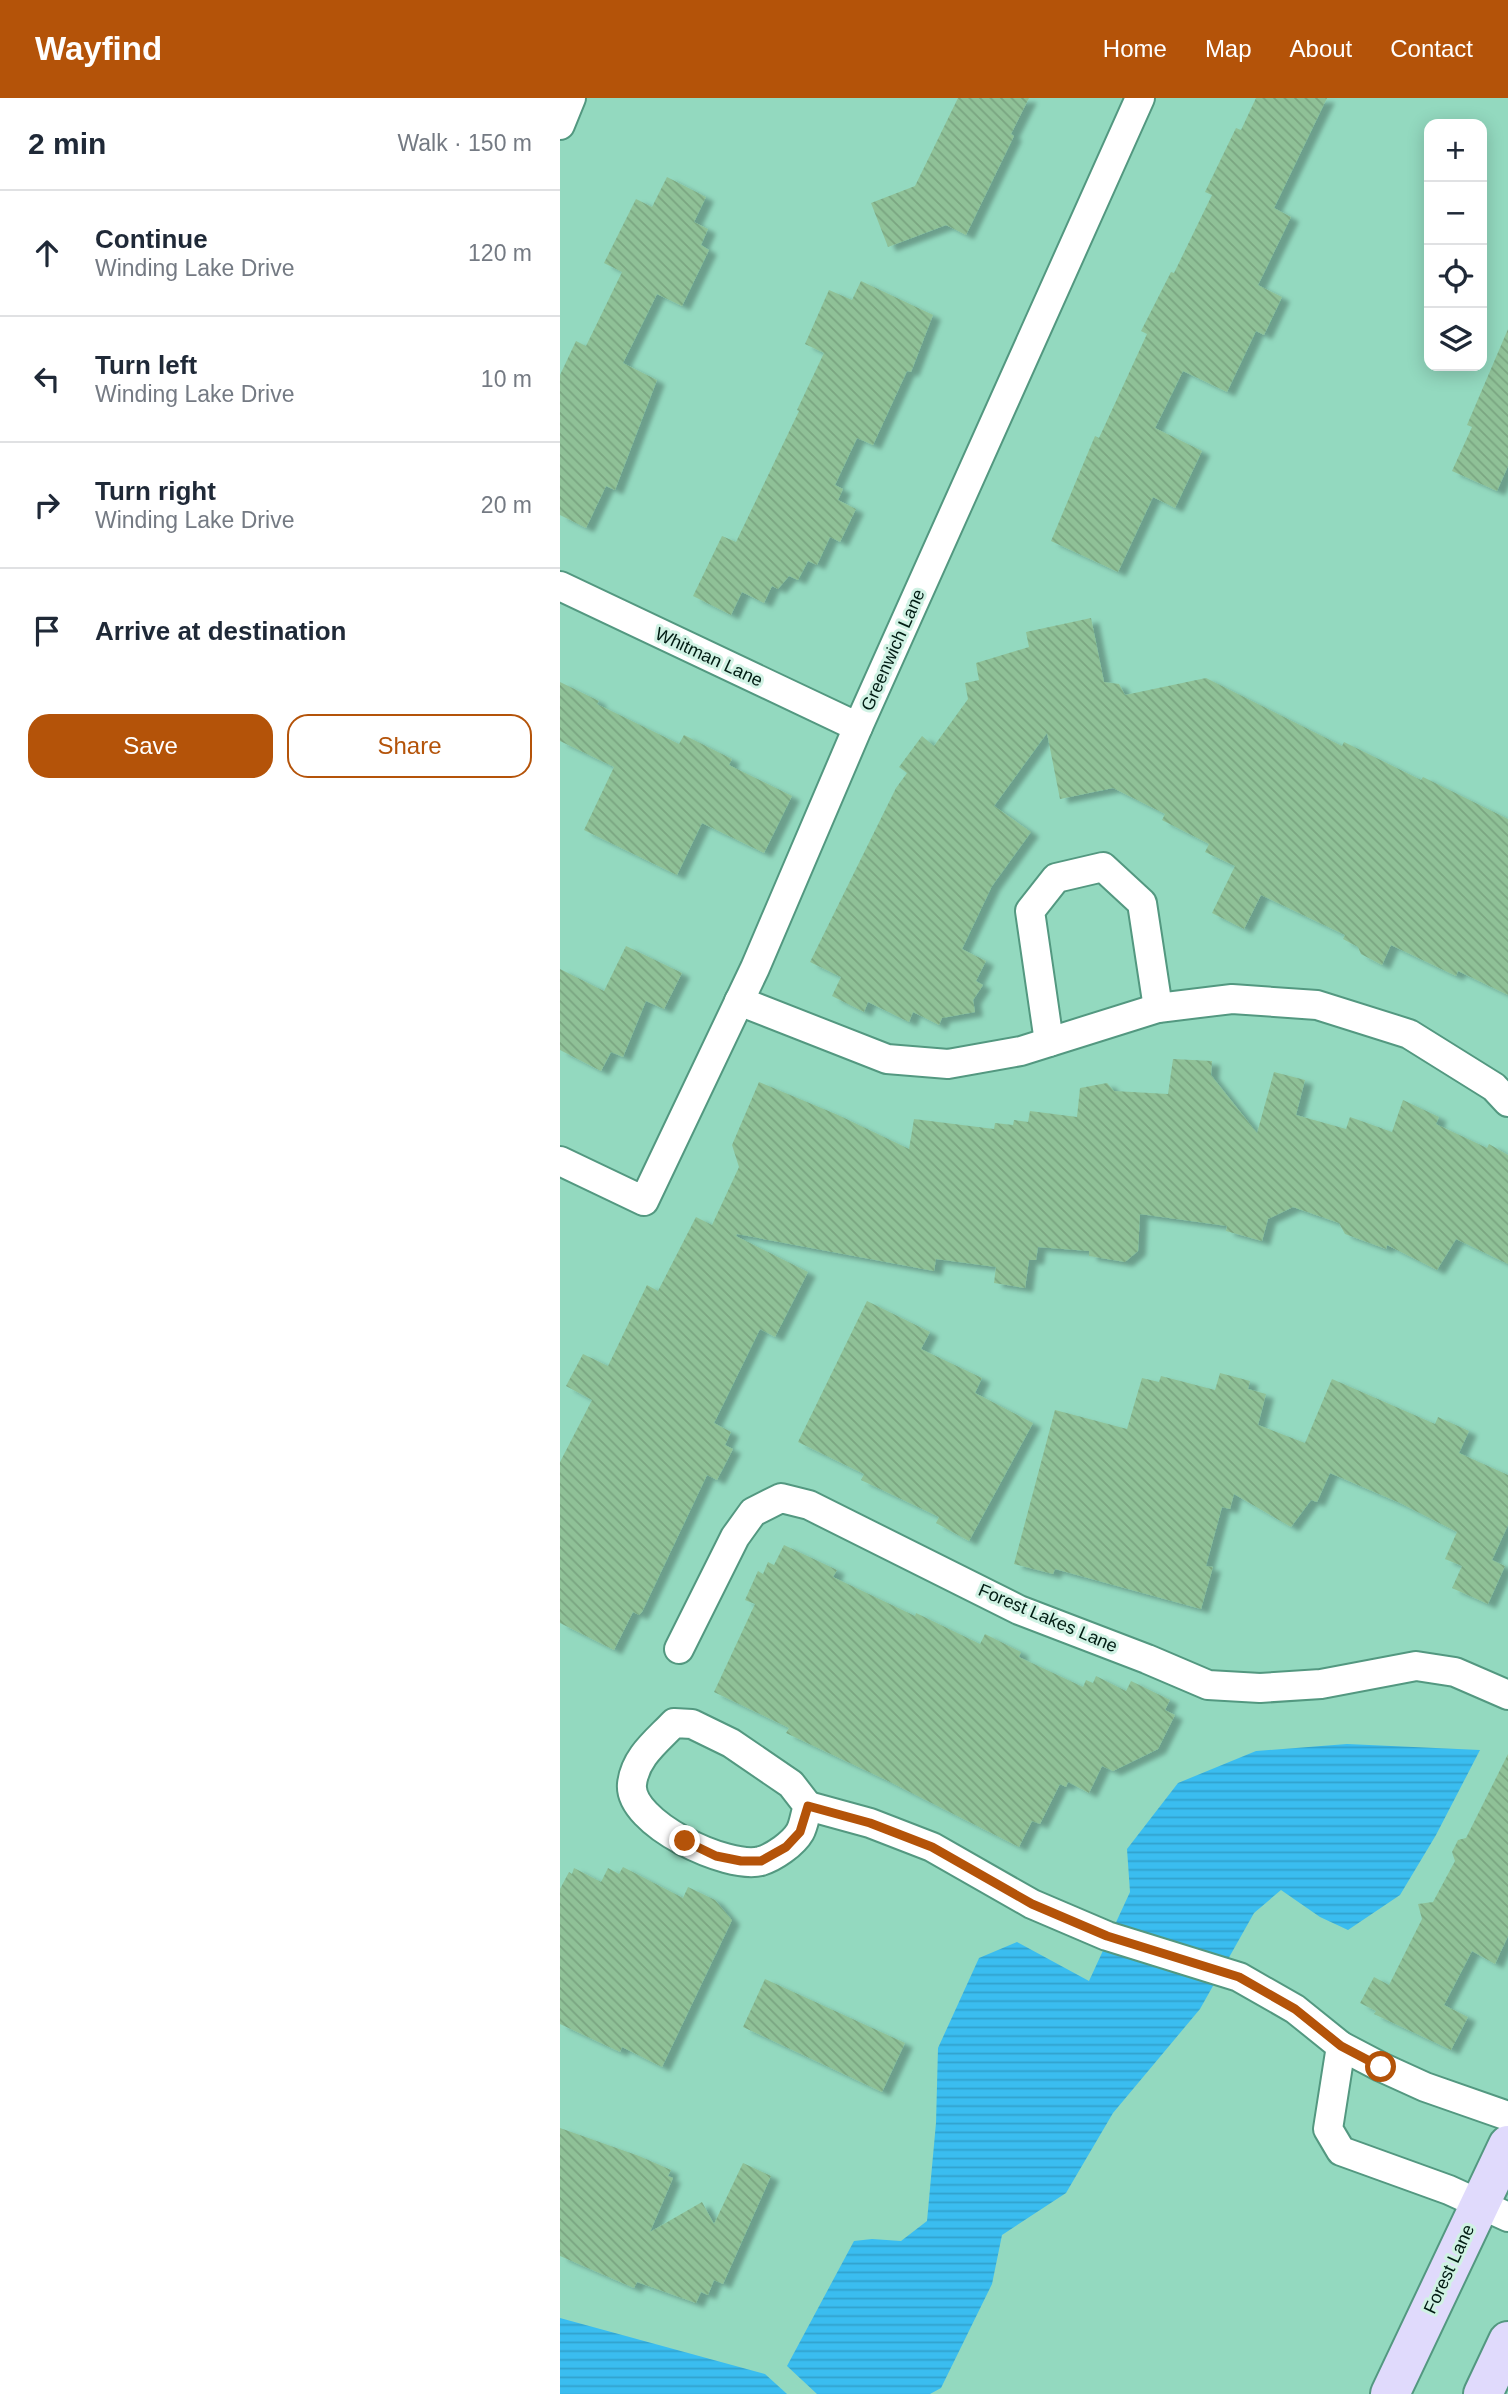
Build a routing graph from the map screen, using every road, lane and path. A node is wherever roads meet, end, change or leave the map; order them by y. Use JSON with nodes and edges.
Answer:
{"nodes":[{"id":1,"x":571,"y":98,"type":"edge"},
{"id":2,"x":1140,"y":98,"type":"edge"},
{"id":3,"x":560,"y":125,"type":"edge"},
{"id":4,"x":560,"y":586,"type":"edge"},
{"id":5,"x":858,"y":727,"type":"junction"},
{"id":6,"x":739,"y":1001,"type":"junction"},
{"id":7,"x":1158,"y":1008,"type":"junction"},
{"id":8,"x":1049,"y":1042,"type":"junction"},
{"id":9,"x":1508,"y":1102,"type":"edge"},
{"id":10,"x":560,"y":1161,"type":"edge"},
{"id":11,"x":679,"y":1649,"type":"dead end"},
{"id":12,"x":1508,"y":1695,"type":"edge"},
{"id":13,"x":808,"y":1806,"type":"junction"},
{"id":14,"x":1341,"y":2046,"type":"junction"},
{"id":15,"x":1508,"y":2116,"type":"edge"},
{"id":16,"x":1508,"y":2145,"type":"edge"},
{"id":17,"x":1494,"y":2210,"type":"edge"},
{"id":18,"x":1508,"y":2341,"type":"edge"},
{"id":19,"x":1390,"y":2394,"type":"edge"},
{"id":20,"x":1483,"y":2394,"type":"edge"}],
"edges":[{"from":1,"to":3,"type":"street"},
{"from":2,"to":5,"type":"street","name":"Greenwich Lane"},
{"from":4,"to":5,"type":"street","name":"Whitman Lane"},
{"from":5,"to":6,"type":"street","name":"Greenwich Lane"},
{"from":6,"to":8,"type":"street"},
{"from":6,"to":10,"type":"street","name":"Greenwich Lane"},
{"from":7,"to":8,"type":"street"},
{"from":7,"to":8,"type":"street"},
{"from":7,"to":9,"type":"street"},
{"from":11,"to":12,"type":"street","name":"Forest Lakes Lane"},
{"from":13,"to":13,"type":"street"},
{"from":13,"to":14,"type":"street"},
{"from":14,"to":15,"type":"street"},
{"from":14,"to":17,"type":"street"},
{"from":16,"to":17,"type":"main road","name":"Forest Lane"},
{"from":17,"to":19,"type":"main road","name":"Forest Lane"},
{"from":18,"to":20,"type":"main road"}]}
